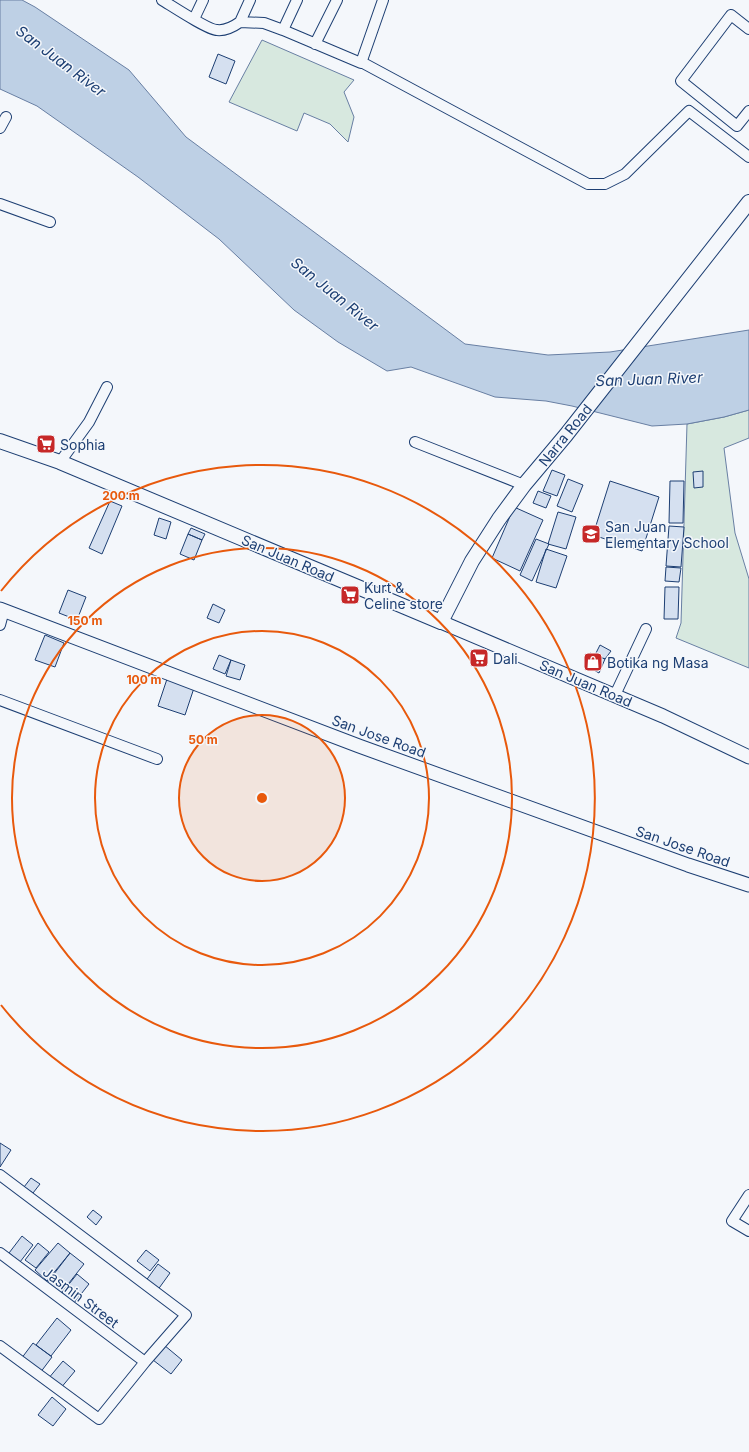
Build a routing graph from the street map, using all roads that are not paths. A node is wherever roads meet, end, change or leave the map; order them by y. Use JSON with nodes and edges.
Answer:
{"nodes":[{"id":1,"x":162,"y":0,"type":"edge"},
{"id":2,"x":203,"y":0,"type":"edge"},
{"id":3,"x":250,"y":0,"type":"edge"},
{"id":4,"x":297,"y":0,"type":"edge"},
{"id":5,"x":336,"y":0,"type":"edge"},
{"id":6,"x":383,"y":0,"type":"edge"},
{"id":7,"x":194,"y":19,"type":"junction"},
{"id":8,"x":240,"y":22,"type":"junction"},
{"id":9,"x":748,"y":27,"type":"edge"},
{"id":10,"x":282,"y":30,"type":"junction"},
{"id":11,"x":315,"y":44,"type":"junction"},
{"id":12,"x":365,"y":64,"type":"dead end"},
{"id":13,"x":749,"y":111,"type":"edge"},
{"id":14,"x":6,"y":118,"type":"dead end"},
{"id":15,"x":0,"y":128,"type":"edge"},
{"id":16,"x":749,"y":157,"type":"edge"},
{"id":17,"x":749,"y":202,"type":"edge"},
{"id":18,"x":0,"y":204,"type":"edge"},
{"id":19,"x":50,"y":222,"type":"dead end"},
{"id":20,"x":107,"y":387,"type":"dead end"},
{"id":21,"x":0,"y":440,"type":"edge"},
{"id":22,"x":416,"y":442,"type":"dead end"},
{"id":23,"x":60,"y":462,"type":"junction"},
{"id":24,"x":524,"y":485,"type":"junction"},
{"id":25,"x":2,"y":610,"type":"edge"},
{"id":26,"x":441,"y":622,"type":"junction"},
{"id":27,"x":0,"y":625,"type":"edge"},
{"id":28,"x":646,"y":628,"type":"dead end"},
{"id":29,"x":615,"y":695,"type":"junction"},
{"id":30,"x":0,"y":700,"type":"edge"},
{"id":31,"x":749,"y":757,"type":"edge"},
{"id":32,"x":157,"y":759,"type":"dead end"},
{"id":33,"x":749,"y":885,"type":"edge"},
{"id":34,"x":0,"y":1175,"type":"edge"},
{"id":35,"x":749,"y":1195,"type":"edge"},
{"id":36,"x":749,"y":1231,"type":"edge"},
{"id":37,"x":0,"y":1254,"type":"edge"},
{"id":38,"x":0,"y":1346,"type":"edge"},
{"id":39,"x":145,"y":1362,"type":"junction"}],
"edges":[{"from":1,"to":7,"type":"street"},
{"from":2,"to":7,"type":"street"},
{"from":3,"to":8,"type":"street"},
{"from":4,"to":10,"type":"street"},
{"from":5,"to":11,"type":"street"},
{"from":6,"to":11,"type":"street"},
{"from":7,"to":8,"type":"street"},
{"from":8,"to":10,"type":"street"},
{"from":9,"to":13,"type":"street"},
{"from":10,"to":11,"type":"street"},
{"from":12,"to":16,"type":"street"},
{"from":14,"to":15,"type":"street"},
{"from":17,"to":24,"type":"main road","name":"Narra Road"},
{"from":18,"to":19,"type":"street"},
{"from":20,"to":23,"type":"street"},
{"from":21,"to":23,"type":"main road","name":"San Juan Road"},
{"from":22,"to":24,"type":"street"},
{"from":23,"to":26,"type":"main road","name":"San Juan Road"},
{"from":24,"to":26,"type":"main road","name":"Narra Road"},
{"from":25,"to":27,"type":"street"},
{"from":25,"to":33,"type":"street","name":"San Jose Road"},
{"from":26,"to":29,"type":"street","name":"San Juan Road"},
{"from":28,"to":29,"type":"street"},
{"from":29,"to":31,"type":"street","name":"San Juan Road"},
{"from":30,"to":32,"type":"street"},
{"from":34,"to":39,"type":"street"},
{"from":35,"to":36,"type":"street"},
{"from":37,"to":39,"type":"street","name":"Jasmin Street"},
{"from":38,"to":39,"type":"street"}]}
